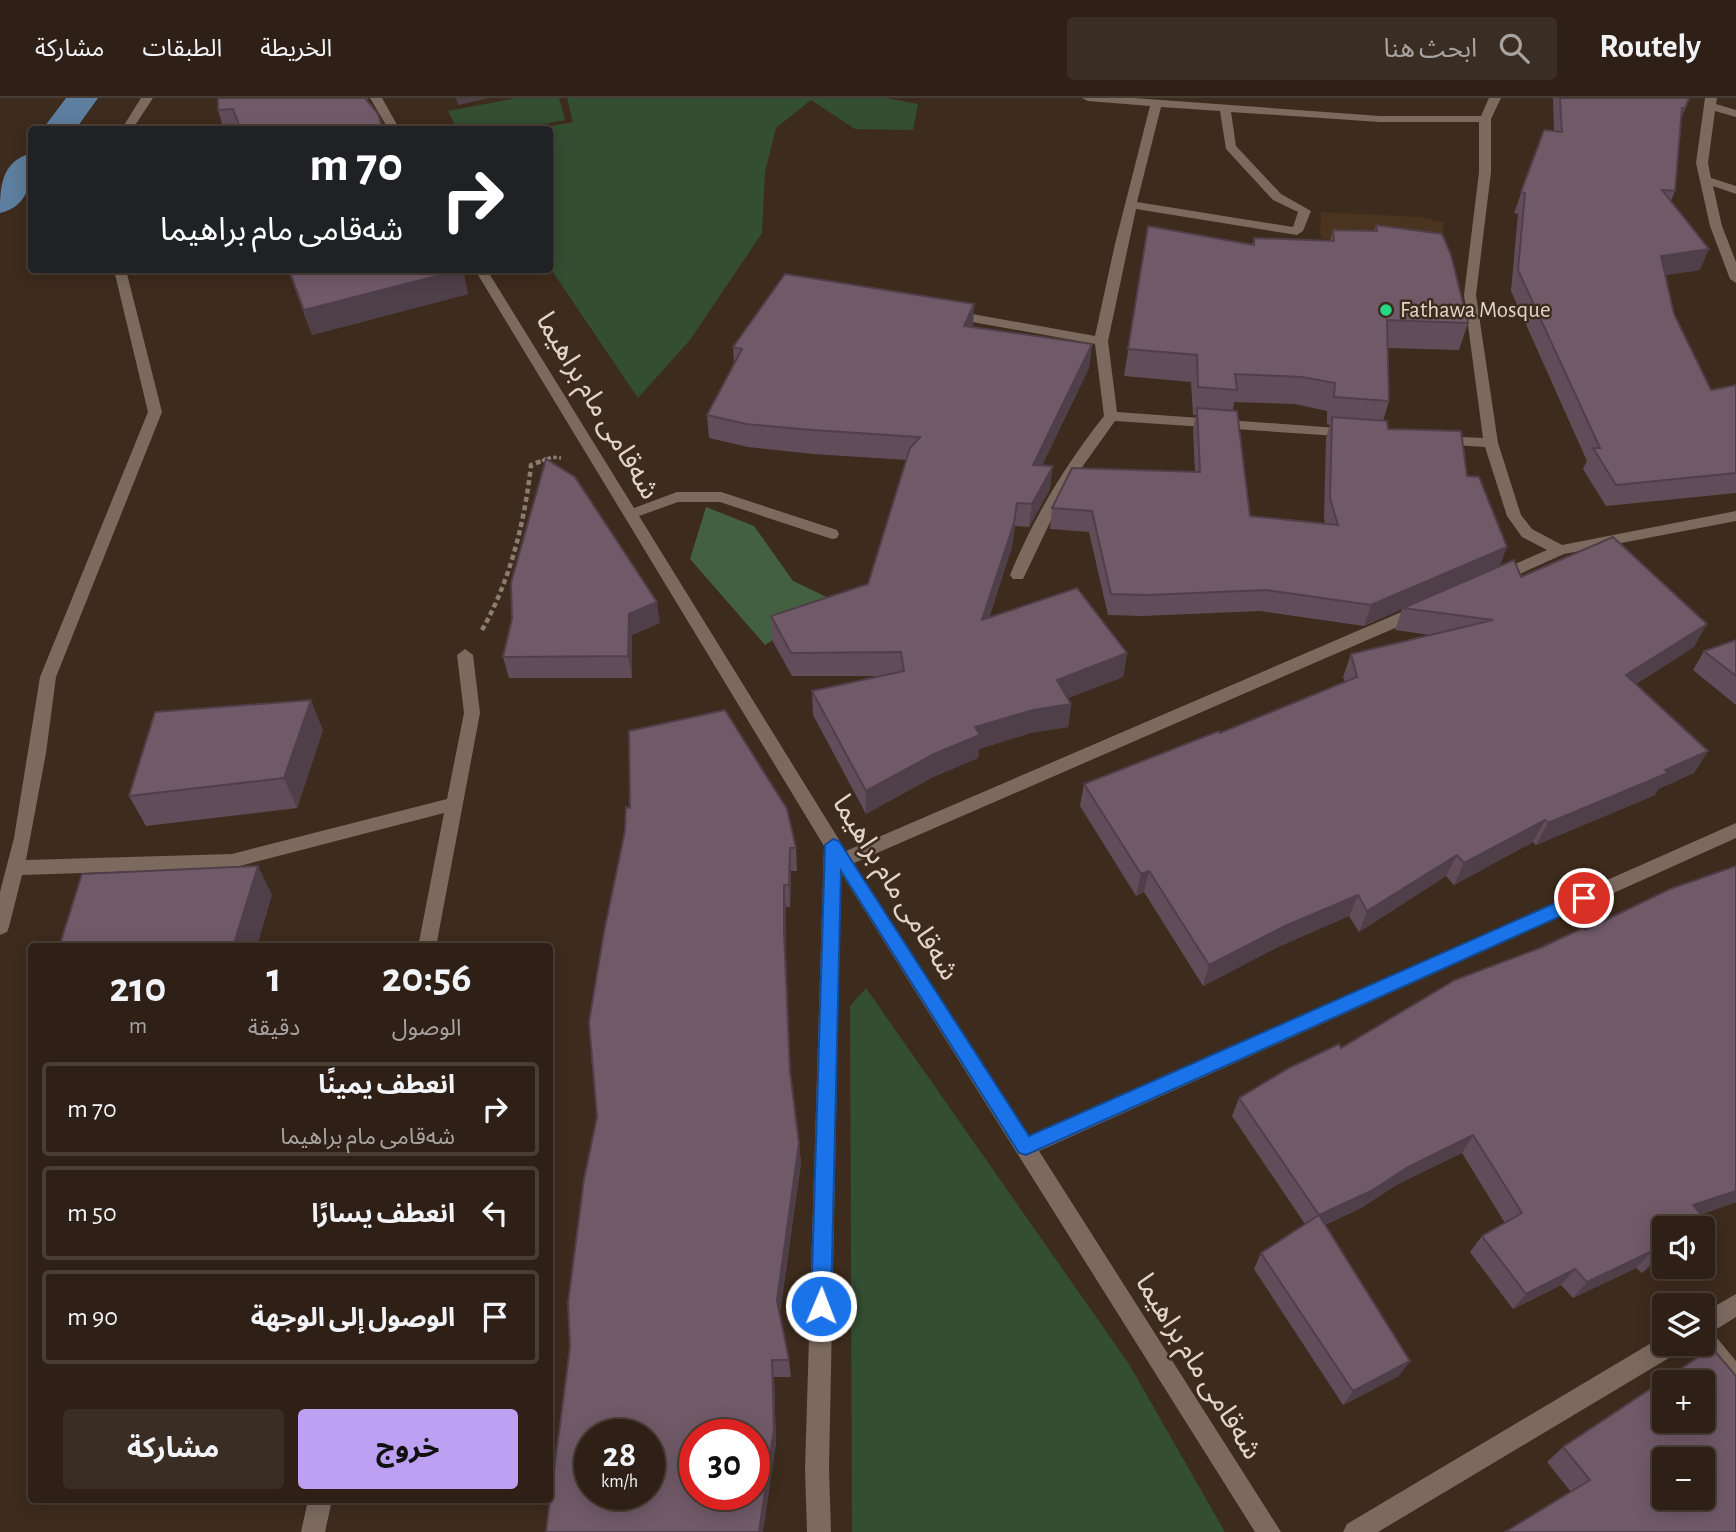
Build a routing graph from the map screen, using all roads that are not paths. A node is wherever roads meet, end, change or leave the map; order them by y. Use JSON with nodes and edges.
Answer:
{"nodes":[{"id":1,"x":147,"y":98,"type":"edge"},
{"id":2,"x":376,"y":98,"type":"edge"},
{"id":3,"x":1088,"y":98,"type":"edge"},
{"id":4,"x":1495,"y":98,"type":"edge"},
{"id":5,"x":1124,"y":99,"type":"edge"},
{"id":6,"x":1710,"y":102,"type":"edge"},
{"id":7,"x":1156,"y":103,"type":"junction"},
{"id":8,"x":1252,"y":104,"type":"edge"},
{"id":9,"x":1225,"y":108,"type":"junction"},
{"id":10,"x":1736,"y":114,"type":"edge"},
{"id":11,"x":1485,"y":119,"type":"junction"},
{"id":12,"x":129,"y":126,"type":"edge"},
{"id":13,"x":394,"y":126,"type":"edge"},
{"id":14,"x":1706,"y":180,"type":"junction"},
{"id":15,"x":1736,"y":190,"type":"edge"},
{"id":16,"x":1131,"y":205,"type":"junction"},
{"id":17,"x":121,"y":273,"type":"edge"},
{"id":18,"x":483,"y":273,"type":"edge"},
{"id":19,"x":1736,"y":279,"type":"edge"},
{"id":20,"x":930,"y":311,"type":"edge"},
{"id":21,"x":1101,"y":341,"type":"junction"},
{"id":22,"x":1111,"y":416,"type":"junction"},
{"id":23,"x":1364,"y":434,"type":"edge"},
{"id":24,"x":1419,"y":438,"type":"edge"},
{"id":25,"x":1491,"y":443,"type":"junction"},
{"id":26,"x":631,"y":514,"type":"junction"},
{"id":27,"x":1736,"y":516,"type":"edge"},
{"id":28,"x":832,"y":534,"type":"dead end"},
{"id":29,"x":1560,"y":550,"type":"junction"},
{"id":30,"x":1018,"y":575,"type":"dead end"},
{"id":31,"x":1484,"y":583,"type":"edge"},
{"id":32,"x":1432,"y":606,"type":"edge"},
{"id":33,"x":465,"y":655,"type":"road end"},
{"id":34,"x":454,"y":804,"type":"junction"},
{"id":35,"x":1736,"y":830,"type":"edge"},
{"id":36,"x":838,"y":852,"type":"junction"},
{"id":37,"x":15,"y":867,"type":"junction"},
{"id":38,"x":0,"y":927,"type":"edge"},
{"id":39,"x":428,"y":943,"type":"edge"},
{"id":40,"x":1026,"y":1147,"type":"junction"},
{"id":41,"x":1736,"y":1305,"type":"edge"},
{"id":42,"x":1715,"y":1318,"type":"edge"},
{"id":43,"x":1715,"y":1354,"type":"edge"},
{"id":44,"x":1652,"y":1355,"type":"edge"},
{"id":45,"x":1736,"y":1379,"type":"edge"},
{"id":46,"x":319,"y":1503,"type":"edge"},
{"id":47,"x":313,"y":1532,"type":"edge"},
{"id":48,"x":819,"y":1532,"type":"edge"},
{"id":49,"x":1269,"y":1532,"type":"edge"},
{"id":50,"x":1354,"y":1532,"type":"edge"}],
"edges":[{"from":1,"to":12,"type":"street"},
{"from":2,"to":13,"type":"street"},
{"from":3,"to":5,"type":"street"},
{"from":4,"to":11,"type":"street"},
{"from":5,"to":7,"type":"street"},
{"from":6,"to":10,"type":"street"},
{"from":6,"to":14,"type":"street"},
{"from":7,"to":9,"type":"street"},
{"from":7,"to":16,"type":"street"},
{"from":8,"to":9,"type":"street"},
{"from":8,"to":11,"type":"street"},
{"from":9,"to":16,"type":"street"},
{"from":11,"to":25,"type":"street"},
{"from":14,"to":15,"type":"street"},
{"from":14,"to":19,"type":"street"},
{"from":16,"to":21,"type":"street"},
{"from":17,"to":37,"type":"street"},
{"from":18,"to":26,"type":"street","name":"شەقامی مام براهیما"},
{"from":20,"to":21,"type":"street"},
{"from":21,"to":22,"type":"street"},
{"from":22,"to":23,"type":"street"},
{"from":22,"to":30,"type":"street"},
{"from":24,"to":25,"type":"street"},
{"from":25,"to":29,"type":"street"},
{"from":26,"to":28,"type":"street"},
{"from":26,"to":36,"type":"street","name":"شەقامی مام براهیما"},
{"from":27,"to":29,"type":"street"},
{"from":29,"to":31,"type":"street"},
{"from":32,"to":36,"type":"street"},
{"from":33,"to":34,"type":"street"},
{"from":34,"to":37,"type":"street"},
{"from":34,"to":39,"type":"street"},
{"from":35,"to":40,"type":"street"},
{"from":36,"to":40,"type":"street","name":"شەقامی مام براهیما"},
{"from":36,"to":48,"type":"street"},
{"from":37,"to":38,"type":"street"},
{"from":40,"to":49,"type":"street","name":"شەقامی مام براهیما"},
{"from":41,"to":42,"type":"street"},
{"from":43,"to":45,"type":"street"},
{"from":44,"to":50,"type":"street"},
{"from":46,"to":47,"type":"street"}]}
